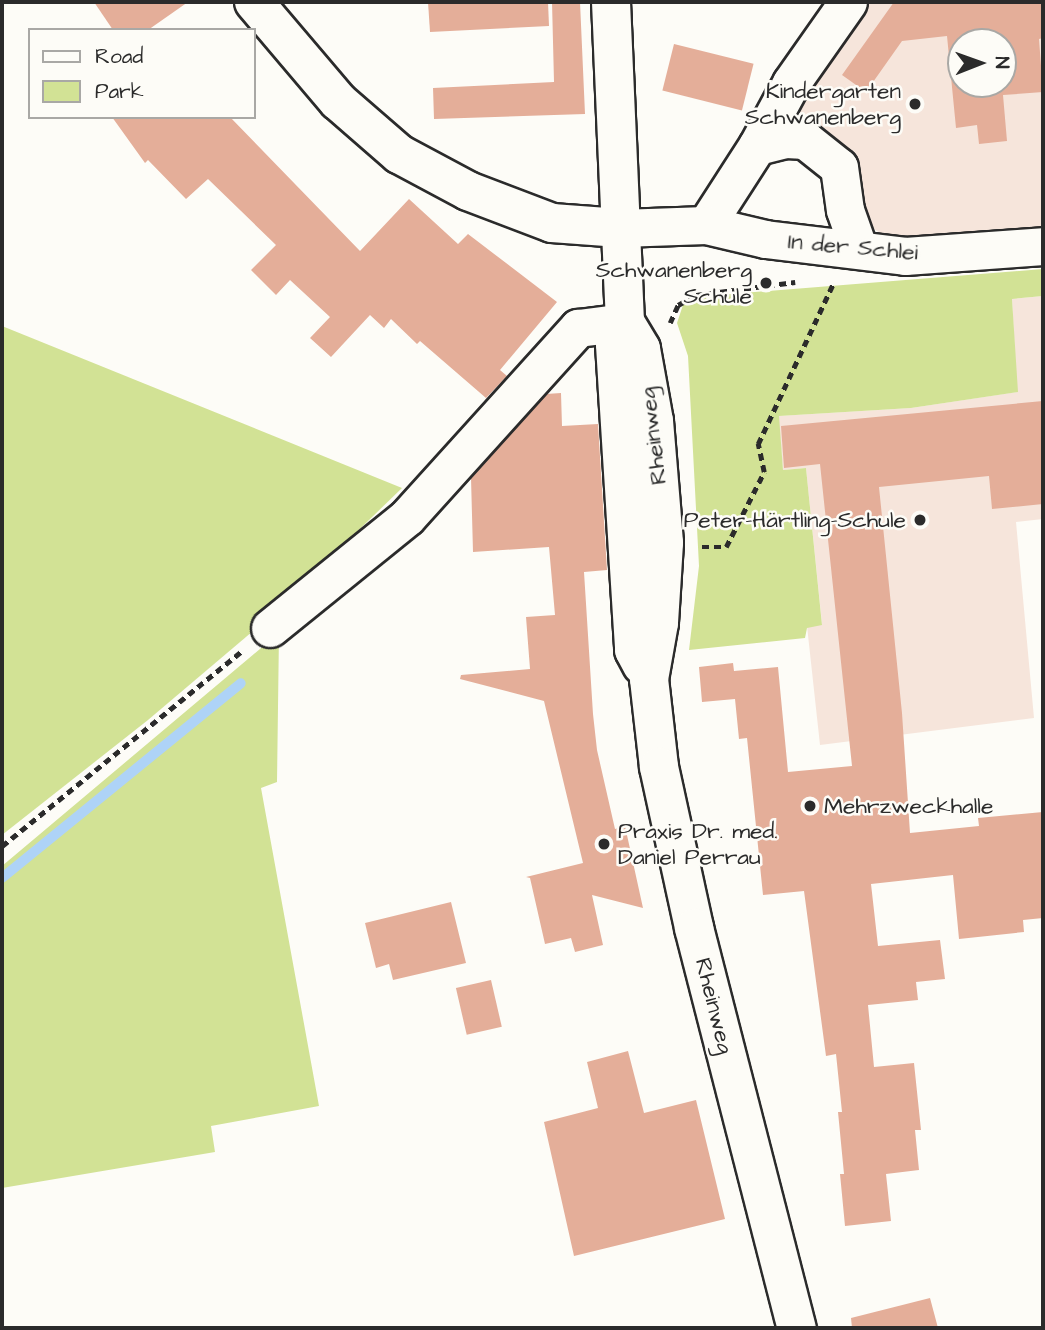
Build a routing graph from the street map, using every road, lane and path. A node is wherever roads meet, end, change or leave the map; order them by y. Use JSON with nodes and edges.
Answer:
{"nodes":[{"id":1,"x":254,"y":2,"type":"edge"},
{"id":2,"x":611,"y":2,"type":"edge"},
{"id":3,"x":848,"y":2,"type":"edge"},
{"id":4,"x":757,"y":146,"type":"junction"},
{"id":5,"x":706,"y":225,"type":"junction"},
{"id":6,"x":620,"y":228,"type":"junction"},
{"id":7,"x":1043,"y":246,"type":"edge"},
{"id":8,"x":859,"y":250,"type":"junction"},
{"id":9,"x":824,"y":280,"type":"dead end"},
{"id":10,"x":803,"y":282,"type":"dead end"},
{"id":11,"x":625,"y":322,"type":"junction"},
{"id":12,"x":671,"y":334,"type":"dead end"},
{"id":13,"x":694,"y":547,"type":"dead end"},
{"id":14,"x":270,"y":628,"type":"joint"},
{"id":15,"x":2,"y":846,"type":"edge"},
{"id":16,"x":797,"y":1328,"type":"edge"}],
"edges":[{"from":1,"to":6,"type":"main road"},
{"from":2,"to":6,"type":"main road","name":"Rheinweg"},
{"from":3,"to":4,"type":"street"},
{"from":4,"to":5,"type":"street"},
{"from":4,"to":8,"type":"street"},
{"from":5,"to":6,"type":"street","name":"In der Schlei"},
{"from":5,"to":8,"type":"street","name":"In der Schlei"},
{"from":6,"to":11,"type":"main road","name":"Rheinweg"},
{"from":7,"to":8,"type":"street","name":"In der Schlei"},
{"from":9,"to":13,"type":"path"},
{"from":10,"to":12,"type":"path"},
{"from":11,"to":14,"type":"street"},
{"from":11,"to":16,"type":"main road","name":"Rheinweg"},
{"from":14,"to":15,"type":"path"}]}
